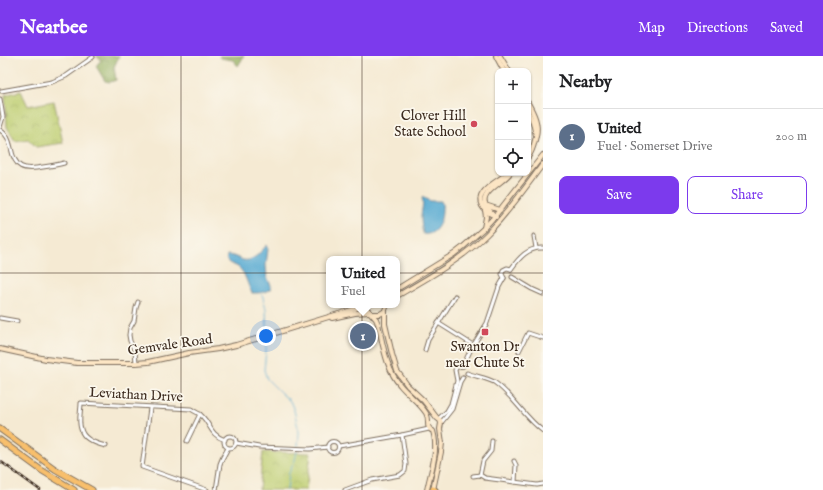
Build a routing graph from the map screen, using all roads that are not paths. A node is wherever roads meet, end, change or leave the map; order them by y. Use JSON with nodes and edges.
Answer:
{"nodes":[{"id":1,"x":496,"y":56,"type":"edge"},
{"id":2,"x":500,"y":56,"type":"edge"},
{"id":3,"x":93,"y":57,"type":"dead end"},
{"id":4,"x":502,"y":68,"type":"edge"},
{"id":5,"x":507,"y":68,"type":"edge"},
{"id":6,"x":0,"y":92,"type":"edge"},
{"id":7,"x":0,"y":99,"type":"edge"},
{"id":8,"x":529,"y":104,"type":"edge"},
{"id":9,"x":531,"y":118,"type":"edge"},
{"id":10,"x":0,"y":128,"type":"edge"},
{"id":11,"x":536,"y":136,"type":"junction"},
{"id":12,"x":531,"y":151,"type":"edge"},
{"id":13,"x":543,"y":155,"type":"edge"},
{"id":14,"x":64,"y":163,"type":"dead end"},
{"id":15,"x":543,"y":164,"type":"edge"},
{"id":16,"x":504,"y":176,"type":"edge"},
{"id":17,"x":508,"y":176,"type":"edge"},
{"id":18,"x":485,"y":205,"type":"junction"},
{"id":19,"x":485,"y":210,"type":"junction"},
{"id":20,"x":500,"y":210,"type":"junction"},
{"id":21,"x":495,"y":216,"type":"junction"},
{"id":22,"x":500,"y":220,"type":"junction"},
{"id":23,"x":484,"y":228,"type":"junction"},
{"id":24,"x":534,"y":236,"type":"dead end"},
{"id":25,"x":536,"y":248,"type":"junction"},
{"id":26,"x":543,"y":248,"type":"edge"},
{"id":27,"x":511,"y":269,"type":"junction"},
{"id":28,"x":512,"y":277,"type":"junction"},
{"id":29,"x":504,"y":278,"type":"junction"},
{"id":30,"x":400,"y":287,"type":"edge"},
{"id":31,"x":400,"y":294,"type":"edge"},
{"id":32,"x":543,"y":294,"type":"edge"},
{"id":33,"x":454,"y":296,"type":"dead end"},
{"id":34,"x":138,"y":302,"type":"dead end"},
{"id":35,"x":356,"y":308,"type":"edge"},
{"id":36,"x":366,"y":308,"type":"edge"},
{"id":37,"x":385,"y":308,"type":"edge"},
{"id":38,"x":386,"y":308,"type":"edge"},
{"id":39,"x":371,"y":313,"type":"junction"},
{"id":40,"x":0,"y":317,"type":"edge"},
{"id":41,"x":17,"y":321,"type":"dead end"},
{"id":42,"x":316,"y":321,"type":"junction"},
{"id":43,"x":438,"y":323,"type":"junction"},
{"id":44,"x":543,"y":338,"type":"edge"},
{"id":45,"x":472,"y":345,"type":"junction"},
{"id":46,"x":0,"y":349,"type":"edge"},
{"id":47,"x":425,"y":350,"type":"dead end"},
{"id":48,"x":519,"y":351,"type":"dead end"},
{"id":49,"x":136,"y":363,"type":"junction"},
{"id":50,"x":463,"y":366,"type":"junction"},
{"id":51,"x":467,"y":373,"type":"junction"},
{"id":52,"x":457,"y":376,"type":"junction"},
{"id":53,"x":463,"y":377,"type":"junction"},
{"id":54,"x":150,"y":408,"type":"junction"},
{"id":55,"x":200,"y":414,"type":"junction"},
{"id":56,"x":438,"y":418,"type":"junction"},
{"id":57,"x":429,"y":420,"type":"junction"},
{"id":58,"x":441,"y":423,"type":"junction"},
{"id":59,"x":0,"y":429,"type":"edge"},
{"id":60,"x":440,"y":429,"type":"junction"},
{"id":61,"x":431,"y":430,"type":"junction"},
{"id":62,"x":543,"y":433,"type":"edge"},
{"id":63,"x":402,"y":435,"type":"junction"},
{"id":64,"x":0,"y":440,"type":"edge"},
{"id":65,"x":224,"y":440,"type":"junction"},
{"id":66,"x":187,"y":441,"type":"dead end"},
{"id":67,"x":492,"y":441,"type":"dead end"},
{"id":68,"x":236,"y":443,"type":"junction"},
{"id":69,"x":106,"y":446,"type":"dead end"},
{"id":70,"x":339,"y":446,"type":"junction"},
{"id":71,"x":328,"y":447,"type":"junction"},
{"id":72,"x":228,"y":448,"type":"junction"},
{"id":73,"x":514,"y":460,"type":"dead end"},
{"id":74,"x":480,"y":475,"type":"junction"},
{"id":75,"x":473,"y":476,"type":"dead end"},
{"id":76,"x":515,"y":482,"type":"junction"},
{"id":77,"x":543,"y":484,"type":"edge"},
{"id":78,"x":74,"y":490,"type":"edge"},
{"id":79,"x":92,"y":490,"type":"edge"},
{"id":80,"x":207,"y":490,"type":"edge"},
{"id":81,"x":216,"y":490,"type":"edge"},
{"id":82,"x":345,"y":490,"type":"edge"},
{"id":83,"x":427,"y":490,"type":"edge"},
{"id":84,"x":434,"y":490,"type":"edge"}],
"edges":[{"from":1,"to":4,"type":"main road"},
{"from":2,"to":5,"type":"main road"},
{"from":3,"to":6,"type":"street"},
{"from":7,"to":10,"type":"street"},
{"from":8,"to":11,"type":"main road"},
{"from":9,"to":11,"type":"main road"},
{"from":10,"to":14,"type":"street"},
{"from":11,"to":12,"type":"main road"},
{"from":13,"to":20,"type":"main road"},
{"from":15,"to":22,"type":"main road"},
{"from":16,"to":19,"type":"main road"},
{"from":17,"to":18,"type":"main road"},
{"from":18,"to":20,"type":"main road"},
{"from":18,"to":21,"type":"main road"},
{"from":19,"to":21,"type":"main road"},
{"from":19,"to":23,"type":"main road"},
{"from":20,"to":21,"type":"main road"},
{"from":21,"to":22,"type":"main road"},
{"from":21,"to":23,"type":"main road"},
{"from":22,"to":31,"type":"main road"},
{"from":23,"to":30,"type":"main road"},
{"from":24,"to":25,"type":"street"},
{"from":25,"to":26,"type":"street"},
{"from":25,"to":27,"type":"street"},
{"from":27,"to":28,"type":"street"},
{"from":27,"to":29,"type":"street"},
{"from":28,"to":29,"type":"street"},
{"from":28,"to":32,"type":"street"},
{"from":29,"to":45,"type":"street"},
{"from":33,"to":43,"type":"street"},
{"from":34,"to":49,"type":"street"},
{"from":35,"to":42,"type":"main road","name":"Gemvale Road"},
{"from":36,"to":39,"type":"main road"},
{"from":37,"to":39,"type":"main road","name":"Gemvale Road"},
{"from":38,"to":56,"type":"main road"},
{"from":39,"to":42,"type":"main road","name":"Gemvale Road"},
{"from":39,"to":57,"type":"main road"},
{"from":40,"to":41,"type":"street"},
{"from":42,"to":49,"type":"main road","name":"Gemvale Road"},
{"from":43,"to":45,"type":"street"},
{"from":43,"to":47,"type":"street"},
{"from":44,"to":48,"type":"street"},
{"from":45,"to":50,"type":"street"},
{"from":46,"to":49,"type":"main road","name":"Gemvale Road"},
{"from":50,"to":51,"type":"street"},
{"from":50,"to":52,"type":"street"},
{"from":51,"to":53,"type":"street"},
{"from":51,"to":62,"type":"street"},
{"from":52,"to":53,"type":"street"},
{"from":52,"to":56,"type":"street"},
{"from":53,"to":58,"type":"street"},
{"from":54,"to":55,"type":"street","name":"Leviathan Drive"},
{"from":54,"to":69,"type":"street","name":"Leviathan Drive"},
{"from":54,"to":80,"type":"street"},
{"from":55,"to":65,"type":"street","name":"Leviathan Drive"},
{"from":55,"to":66,"type":"street"},
{"from":56,"to":57,"type":"main road"},
{"from":56,"to":58,"type":"main road"},
{"from":57,"to":61,"type":"main road"},
{"from":58,"to":60,"type":"main road"},
{"from":59,"to":79,"type":"highway"},
{"from":60,"to":61,"type":"main road"},
{"from":60,"to":84,"type":"main road"},
{"from":61,"to":63,"type":"street","name":"Leviathan Drive"},
{"from":61,"to":83,"type":"main road"},
{"from":63,"to":70,"type":"street","name":"Leviathan Drive"},
{"from":63,"to":82,"type":"street"},
{"from":64,"to":78,"type":"highway"},
{"from":65,"to":68,"type":"street","name":"Leviathan Drive"},
{"from":65,"to":72,"type":"street","name":"Leviathan Drive"},
{"from":67,"to":74,"type":"street"},
{"from":68,"to":71,"type":"street","name":"Leviathan Drive"},
{"from":68,"to":72,"type":"street"},
{"from":70,"to":71,"type":"street","name":"Leviathan Drive"},
{"from":70,"to":71,"type":"street","name":"Leviathan Drive"},
{"from":72,"to":81,"type":"street"},
{"from":73,"to":76,"type":"street"},
{"from":74,"to":75,"type":"street"},
{"from":74,"to":76,"type":"street"},
{"from":76,"to":77,"type":"street"}]}
